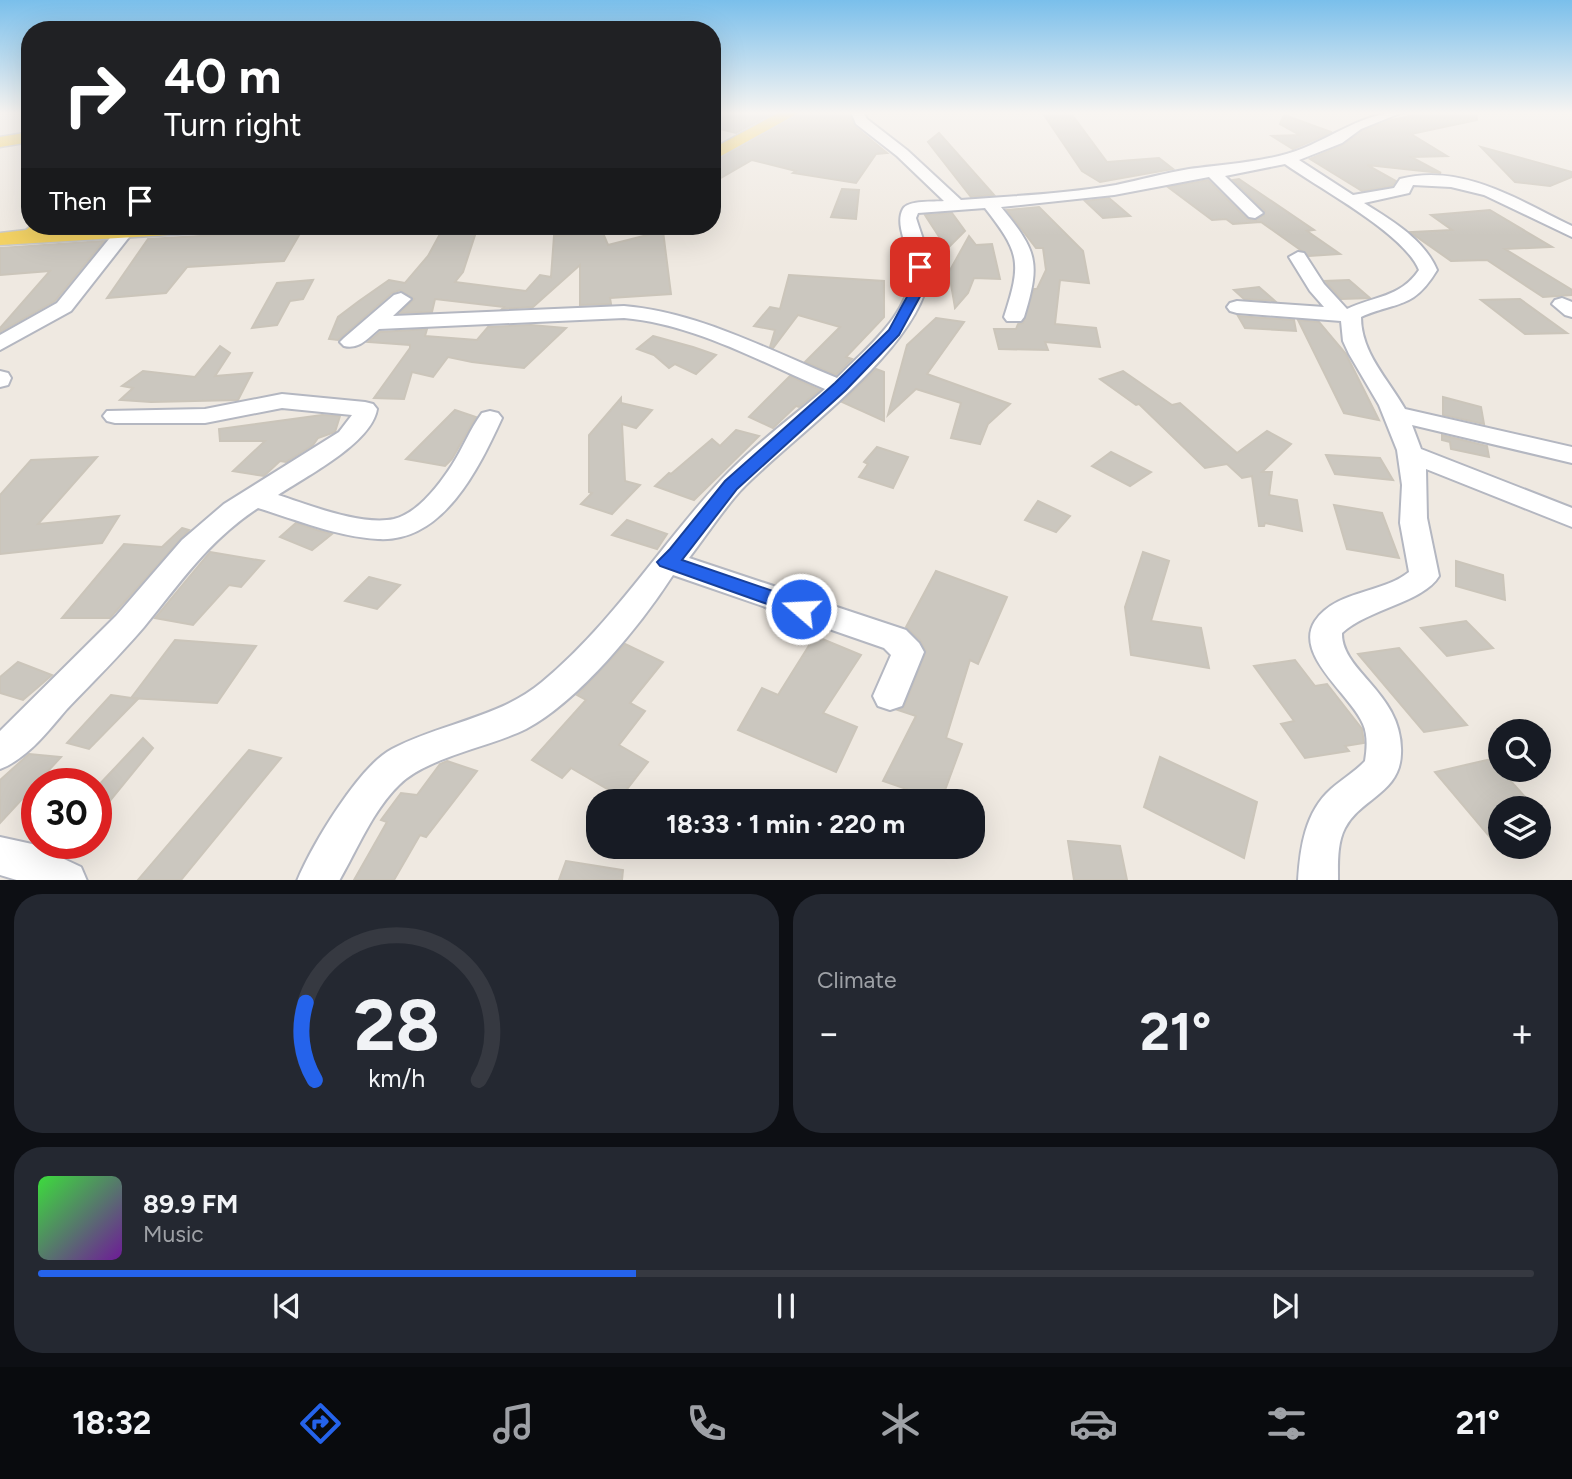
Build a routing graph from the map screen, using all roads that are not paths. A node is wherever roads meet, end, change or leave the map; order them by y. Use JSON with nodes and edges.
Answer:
{"nodes":[{"id":1,"x":902,"y":153,"type":"edge"},
{"id":2,"x":1303,"y":153,"type":"edge"},
{"id":3,"x":1288,"y":159,"type":"junction"},
{"id":4,"x":1213,"y":172,"type":"junction"},
{"id":5,"x":1521,"y":190,"type":"dead end"},
{"id":6,"x":1494,"y":193,"type":"junction"},
{"id":7,"x":1351,"y":200,"type":"junction"},
{"id":8,"x":990,"y":204,"type":"junction"},
{"id":9,"x":957,"y":205,"type":"junction"},
{"id":10,"x":1255,"y":213,"type":"dead end"},
{"id":11,"x":1572,"y":232,"type":"edge"},
{"id":12,"x":21,"y":234,"type":"edge"},
{"id":13,"x":122,"y":235,"type":"edge"},
{"id":14,"x":0,"y":239,"type":"edge"},
{"id":15,"x":1298,"y":257,"type":"dead end"},
{"id":16,"x":401,"y":299,"type":"dead end"},
{"id":17,"x":1237,"y":307,"type":"dead end"},
{"id":18,"x":1347,"y":315,"type":"junction"},
{"id":19,"x":1014,"y":317,"type":"dead end"},
{"id":20,"x":372,"y":323,"type":"junction"},
{"id":21,"x":351,"y":342,"type":"dead end"},
{"id":22,"x":0,"y":344,"type":"edge"},
{"id":23,"x":840,"y":387,"type":"junction"},
{"id":24,"x":1396,"y":414,"type":"junction"},
{"id":25,"x":115,"y":416,"type":"dead end"},
{"id":26,"x":490,"y":418,"type":"dead end"},
{"id":27,"x":1409,"y":453,"type":"junction"},
{"id":28,"x":1572,"y":455,"type":"edge"},
{"id":29,"x":257,"y":498,"type":"junction"},
{"id":30,"x":1572,"y":518,"type":"edge"},
{"id":31,"x":667,"y":562,"type":"junction"},
{"id":32,"x":890,"y":696,"type":"dead end"},
{"id":33,"x":0,"y":753,"type":"edge"},
{"id":34,"x":0,"y":856,"type":"edge"},
{"id":35,"x":67,"y":880,"type":"edge"},
{"id":36,"x":317,"y":880,"type":"edge"},
{"id":37,"x":1318,"y":880,"type":"edge"}],
"edges":[{"from":1,"to":9,"type":"street"},
{"from":2,"to":3,"type":"street"},
{"from":3,"to":4,"type":"street"},
{"from":3,"to":7,"type":"street"},
{"from":4,"to":8,"type":"street"},
{"from":4,"to":10,"type":"street"},
{"from":5,"to":6,"type":"street"},
{"from":6,"to":7,"type":"street"},
{"from":6,"to":11,"type":"street"},
{"from":7,"to":18,"type":"street"},
{"from":8,"to":9,"type":"street"},
{"from":8,"to":19,"type":"street"},
{"from":9,"to":23,"type":"street"},
{"from":12,"to":14,"type":"main road"},
{"from":13,"to":22,"type":"street"},
{"from":15,"to":18,"type":"street"},
{"from":16,"to":20,"type":"street"},
{"from":17,"to":18,"type":"street"},
{"from":18,"to":24,"type":"street"},
{"from":20,"to":21,"type":"street"},
{"from":20,"to":23,"type":"street"},
{"from":23,"to":31,"type":"street"},
{"from":24,"to":27,"type":"street"},
{"from":24,"to":28,"type":"street"},
{"from":25,"to":29,"type":"street"},
{"from":26,"to":29,"type":"street"},
{"from":27,"to":30,"type":"street"},
{"from":27,"to":37,"type":"street"},
{"from":29,"to":33,"type":"street"},
{"from":31,"to":32,"type":"street"},
{"from":31,"to":36,"type":"street"},
{"from":34,"to":35,"type":"street"}]}
